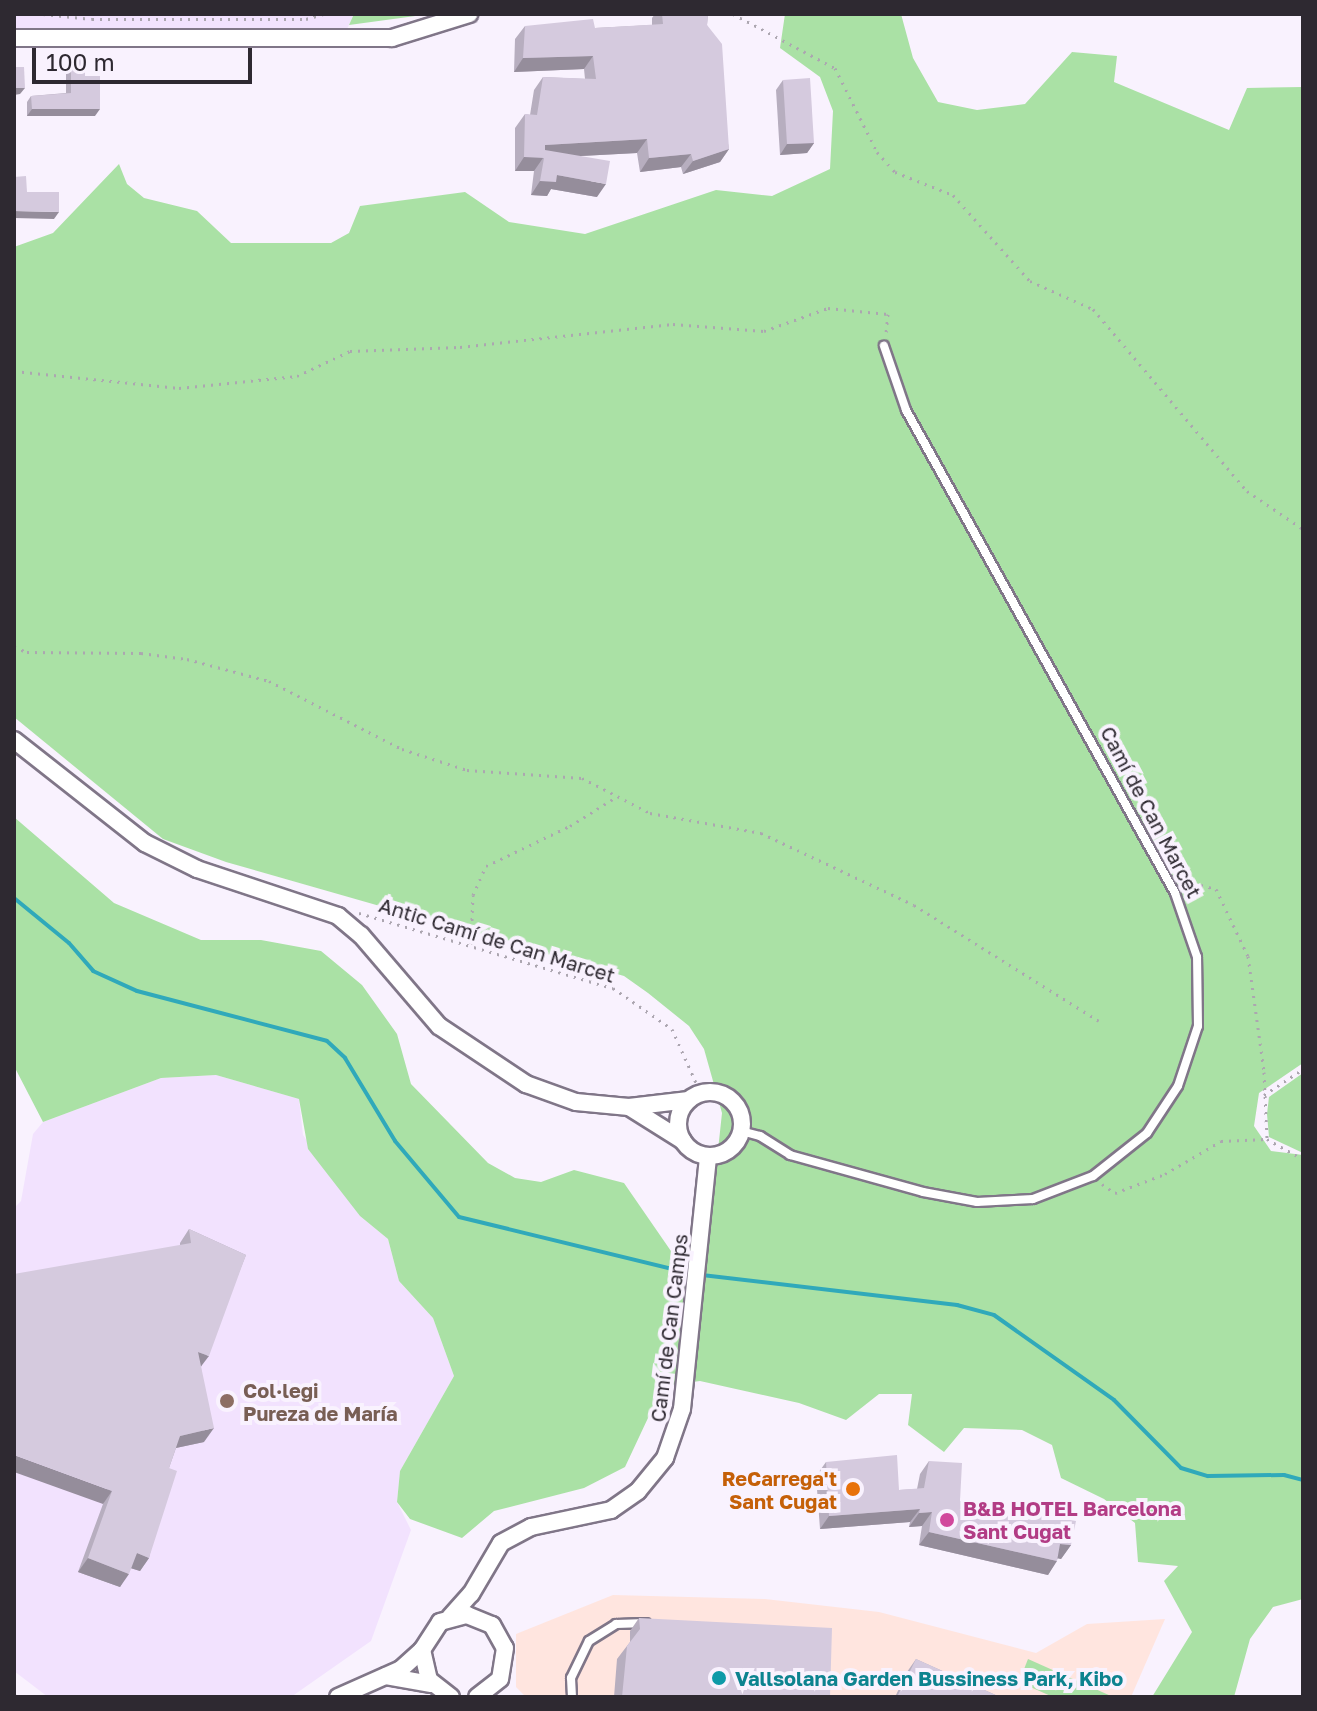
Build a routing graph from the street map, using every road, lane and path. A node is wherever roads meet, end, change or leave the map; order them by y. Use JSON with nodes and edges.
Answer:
{"nodes":[{"id":1,"x":43,"y":14,"type":"edge"},
{"id":2,"x":323,"y":14,"type":"edge"},
{"id":3,"x":469,"y":14,"type":"edge"},
{"id":4,"x":509,"y":14,"type":"edge"},
{"id":5,"x":522,"y":14,"type":"edge"},
{"id":6,"x":733,"y":14,"type":"edge"},
{"id":7,"x":14,"y":38,"type":"edge"},
{"id":8,"x":884,"y":346,"type":"joint"},
{"id":9,"x":14,"y":371,"type":"edge"},
{"id":10,"x":1303,"y":529,"type":"edge"},
{"id":11,"x":14,"y":647,"type":"edge"},
{"id":12,"x":14,"y":740,"type":"edge"},
{"id":13,"x":616,"y":797,"type":"junction"},
{"id":14,"x":1175,"y":893,"type":"junction"},
{"id":15,"x":353,"y":911,"type":"dead end"},
{"id":16,"x":471,"y":944,"type":"junction"},
{"id":17,"x":1099,"y":1021,"type":"dead end"},
{"id":18,"x":1303,"y":1069,"type":"edge"},
{"id":19,"x":1264,"y":1095,"type":"junction"},
{"id":20,"x":695,"y":1097,"type":"junction"},
{"id":21,"x":629,"y":1107,"type":"junction"},
{"id":22,"x":741,"y":1131,"type":"junction"},
{"id":23,"x":1267,"y":1139,"type":"junction"},
{"id":24,"x":684,"y":1142,"type":"junction"},
{"id":25,"x":708,"y":1156,"type":"junction"},
{"id":26,"x":1303,"y":1159,"type":"edge"},
{"id":27,"x":1093,"y":1176,"type":"junction"},
{"id":28,"x":477,"y":1580,"type":"junction"},
{"id":29,"x":450,"y":1617,"type":"junction"},
{"id":30,"x":487,"y":1622,"type":"junction"},
{"id":31,"x":656,"y":1623,"type":"edge"},
{"id":32,"x":422,"y":1650,"type":"junction"},
{"id":33,"x":502,"y":1675,"type":"junction"},
{"id":34,"x":386,"y":1676,"type":"junction"},
{"id":35,"x":431,"y":1684,"type":"junction"},
{"id":36,"x":338,"y":1697,"type":"edge"},
{"id":37,"x":451,"y":1697,"type":"edge"},
{"id":38,"x":477,"y":1697,"type":"edge"},
{"id":39,"x":508,"y":1697,"type":"edge"},
{"id":40,"x":572,"y":1697,"type":"edge"}],
"edges":[{"from":1,"to":2,"type":"path"},
{"from":3,"to":7,"type":"street"},
{"from":4,"to":5,"type":"path"},
{"from":6,"to":10,"type":"path"},
{"from":8,"to":9,"type":"path"},
{"from":8,"to":14,"type":"lane","name":"Camí de Can Marcet"},
{"from":11,"to":13,"type":"path"},
{"from":12,"to":21,"type":"street"},
{"from":13,"to":16,"type":"path"},
{"from":13,"to":17,"type":"path"},
{"from":14,"to":19,"type":"path"},
{"from":14,"to":27,"type":"lane","name":"Camí de Can Marcet"},
{"from":15,"to":16,"type":"path","name":"Antic Camí de Can Marcet"},
{"from":16,"to":20,"type":"path","name":"Antic Camí de Can Marcet"},
{"from":18,"to":19,"type":"path"},
{"from":19,"to":23,"type":"path"},
{"from":20,"to":21,"type":"street"},
{"from":20,"to":22,"type":"street"},
{"from":20,"to":24,"type":"street"},
{"from":21,"to":24,"type":"street"},
{"from":22,"to":25,"type":"street"},
{"from":22,"to":27,"type":"lane","name":"Camí de Can Marcet"},
{"from":23,"to":26,"type":"path"},
{"from":23,"to":27,"type":"path"},
{"from":24,"to":25,"type":"street"},
{"from":25,"to":28,"type":"street","name":"Camí de Can Camps"},
{"from":28,"to":29,"type":"street","name":"Camí de Can Camps"},
{"from":28,"to":30,"type":"street"},
{"from":29,"to":30,"type":"street"},
{"from":29,"to":32,"type":"street","name":"Camí de Can Camps"},
{"from":30,"to":33,"type":"street"},
{"from":31,"to":40,"type":"lane"},
{"from":32,"to":34,"type":"street","name":"Camí de Can Camps"},
{"from":32,"to":35,"type":"street"},
{"from":33,"to":38,"type":"street"},
{"from":33,"to":39,"type":"street"},
{"from":34,"to":35,"type":"street"},
{"from":34,"to":36,"type":"street","name":"Camí de Can Camps"},
{"from":35,"to":37,"type":"street"}]}
